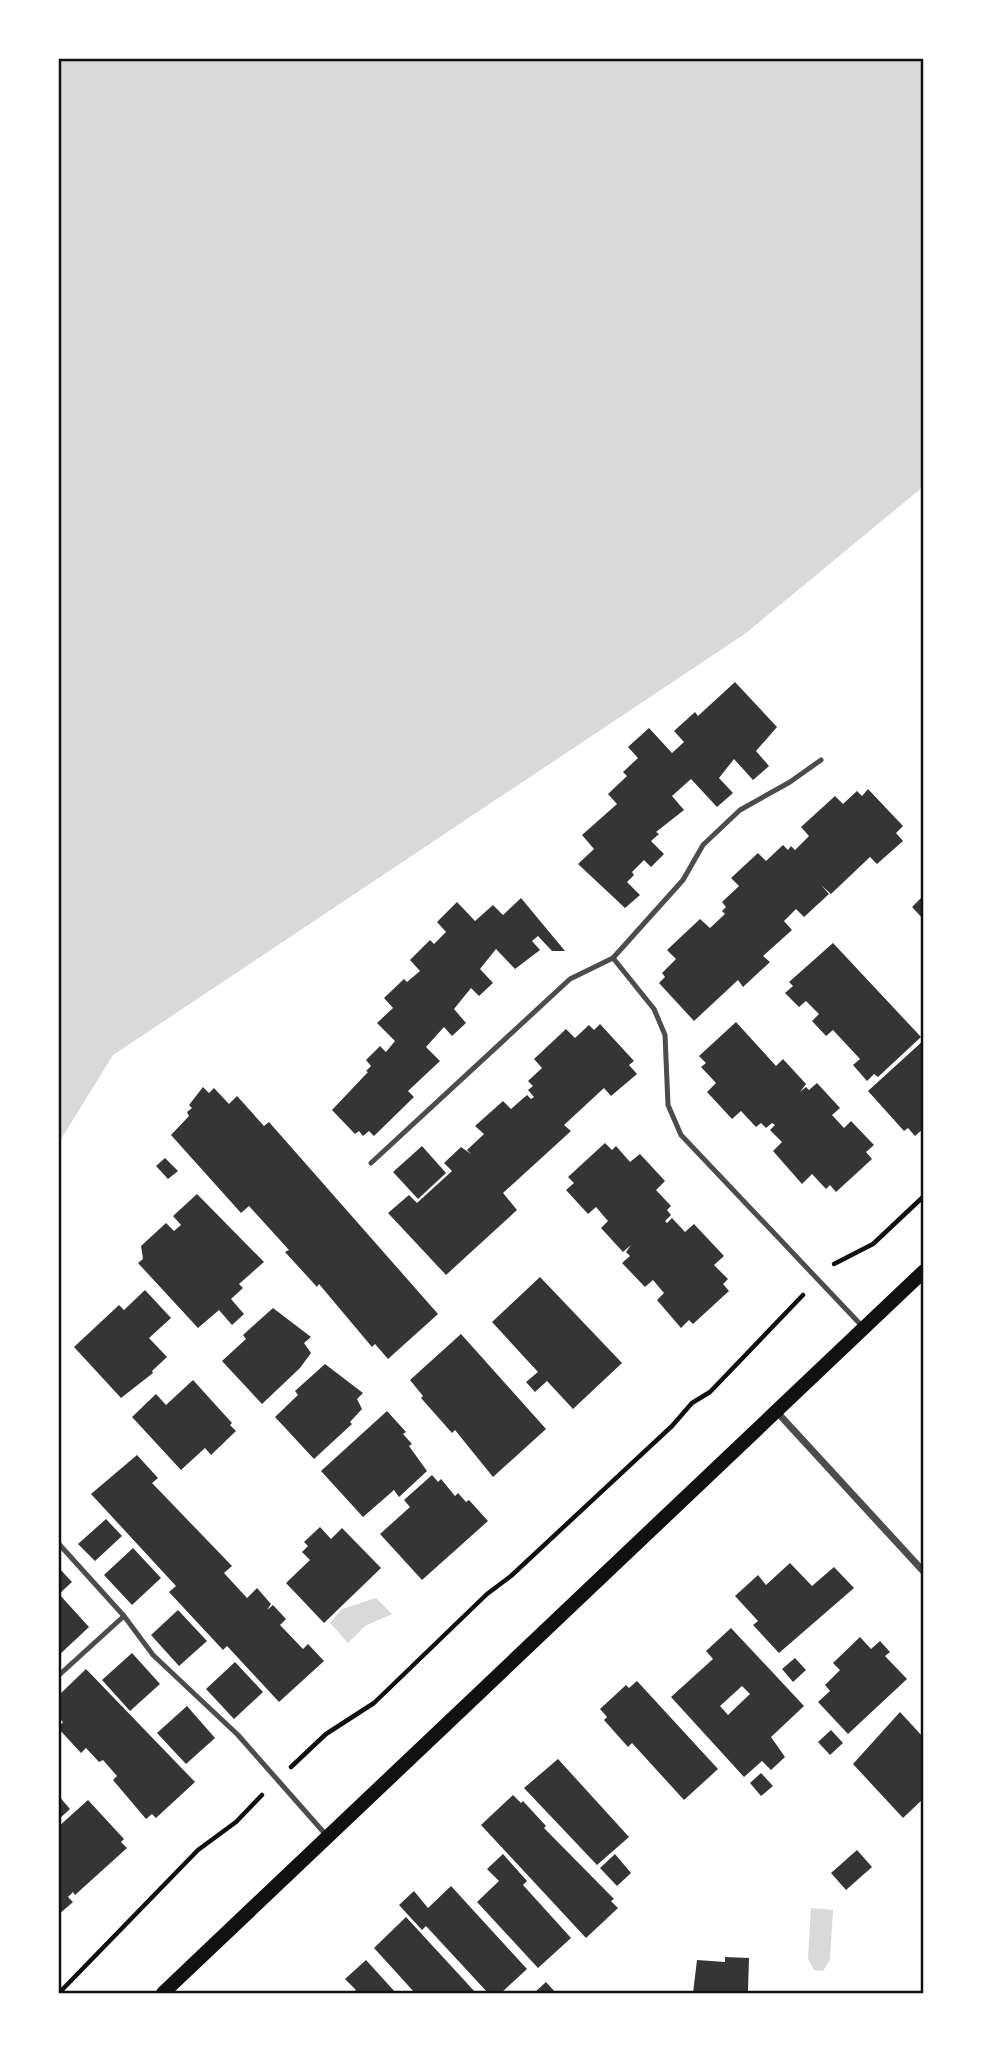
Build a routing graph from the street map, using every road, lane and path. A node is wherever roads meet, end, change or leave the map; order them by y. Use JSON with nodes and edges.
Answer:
{"nodes":[{"id":1,"x":821,"y":760,"type":"dead end"},
{"id":2,"x":613,"y":958,"type":"junction"},
{"id":3,"x":371,"y":1163,"type":"dead end"},
{"id":4,"x":924,"y":1196,"type":"edge"},
{"id":5,"x":924,"y":1271,"type":"edge"},
{"id":6,"x":817,"y":1279,"type":"junction"},
{"id":7,"x":864,"y":1328,"type":"junction"},
{"id":8,"x":775,"y":1411,"type":"junction"},
{"id":9,"x":58,"y":1543,"type":"edge"},
{"id":10,"x":924,"y":1573,"type":"edge"},
{"id":11,"x":124,"y":1616,"type":"junction"},
{"id":12,"x":58,"y":1676,"type":"edge"},
{"id":13,"x":277,"y":1780,"type":"junction"},
{"id":14,"x":327,"y":1836,"type":"junction"},
{"id":15,"x":59,"y":1993,"type":"edge"},
{"id":16,"x":163,"y":1993,"type":"edge"}],
"edges":[{"from":1,"to":2,"type":"lane"},
{"from":2,"to":3,"type":"lane"},
{"from":2,"to":6,"type":"lane"},
{"from":4,"to":6,"type":"path"},
{"from":5,"to":7,"type":"main road"},
{"from":6,"to":7,"type":"lane"},
{"from":6,"to":13,"type":"path"},
{"from":7,"to":8,"type":"main road"},
{"from":8,"to":10,"type":"street"},
{"from":8,"to":14,"type":"main road"},
{"from":9,"to":11,"type":"lane"},
{"from":11,"to":12,"type":"lane"},
{"from":11,"to":13,"type":"lane"},
{"from":13,"to":14,"type":"lane"},
{"from":13,"to":15,"type":"path"},
{"from":14,"to":16,"type":"main road"}]}
